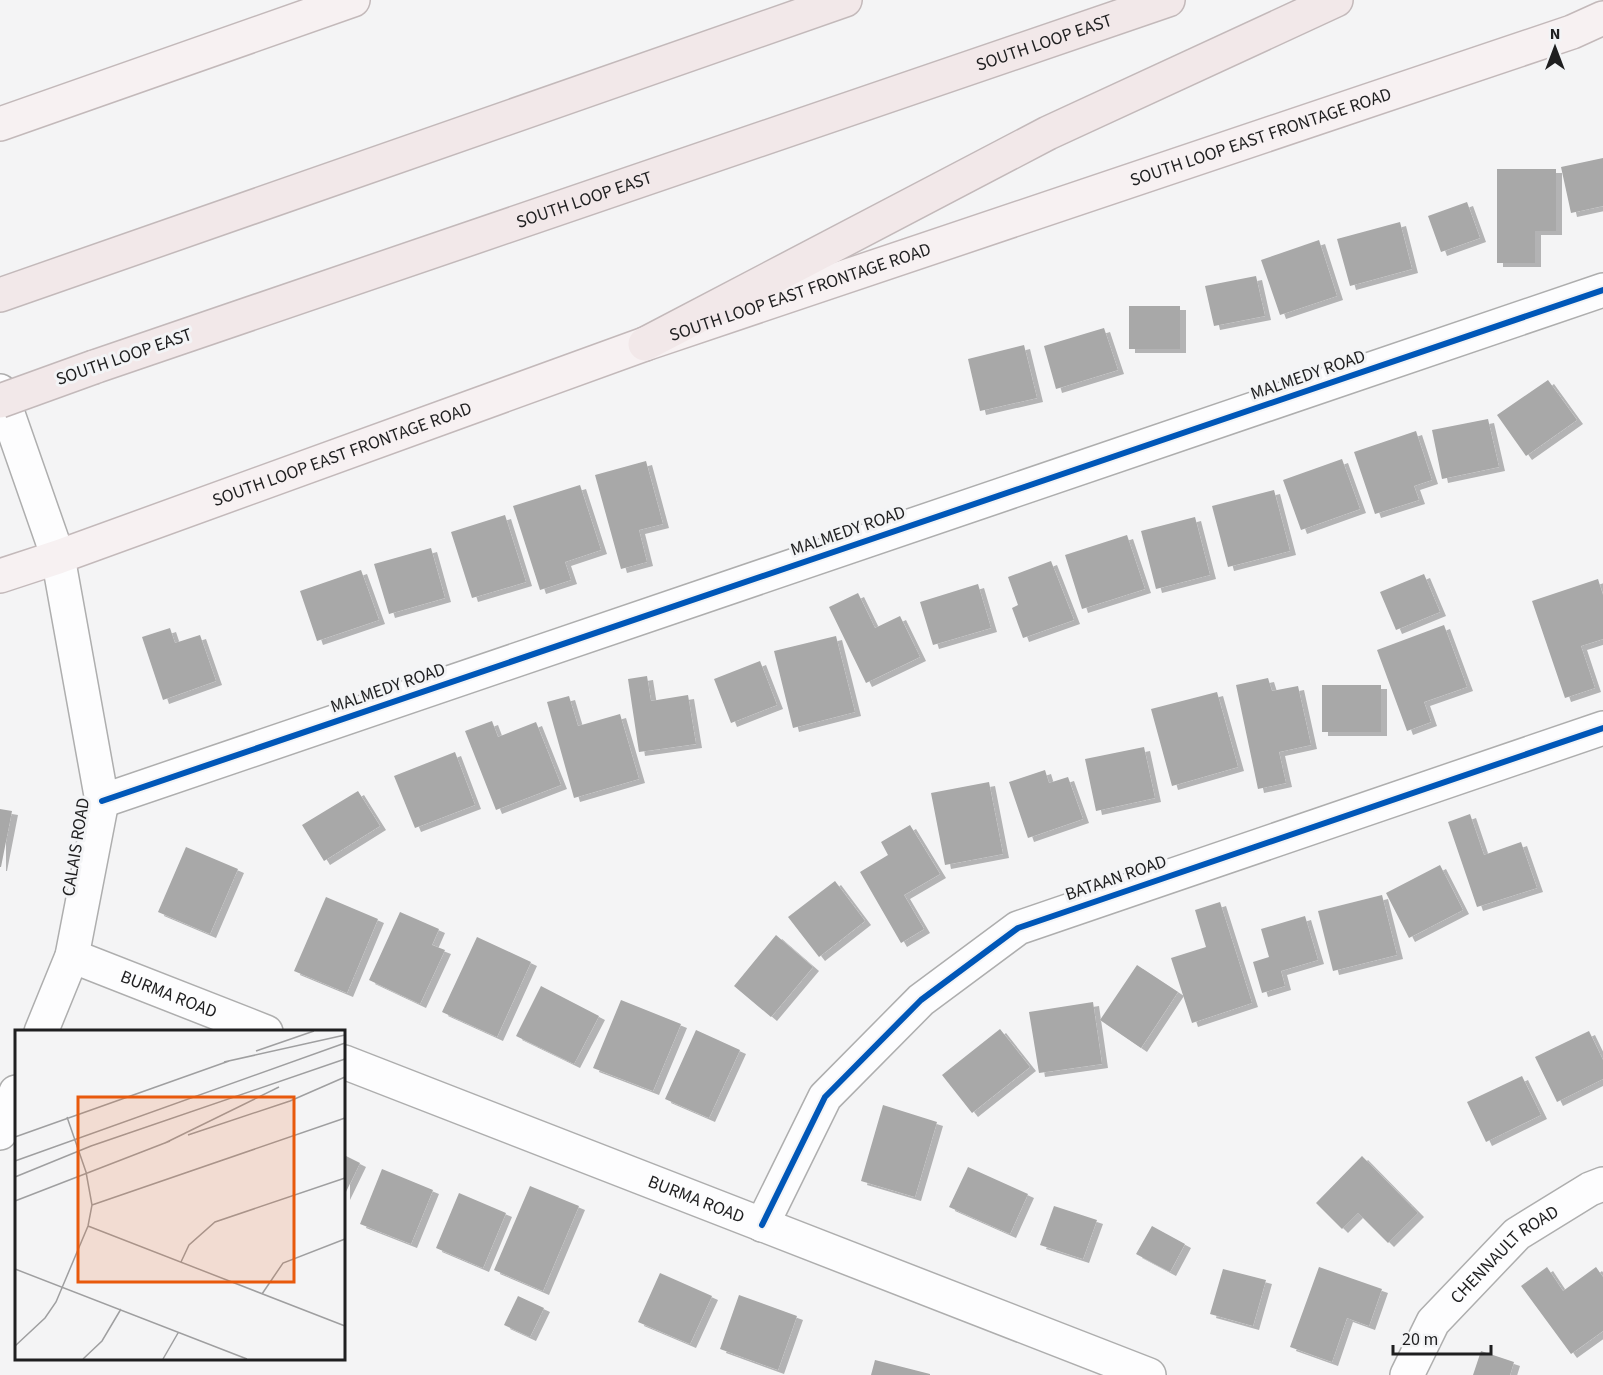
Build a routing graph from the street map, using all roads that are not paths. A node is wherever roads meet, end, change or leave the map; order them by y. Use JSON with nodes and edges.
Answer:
{"nodes":[{"id":1,"x":353,"y":0,"type":"edge"},
{"id":2,"x":845,"y":0,"type":"edge"},
{"id":3,"x":1168,"y":0,"type":"edge"},
{"id":4,"x":1336,"y":0,"type":"edge"},
{"id":5,"x":1603,"y":18,"type":"edge"},
{"id":6,"x":0,"y":124,"type":"edge"},
{"id":7,"x":1603,"y":290,"type":"edge"},
{"id":8,"x":0,"y":295,"type":"edge"},
{"id":9,"x":645,"y":344,"type":"junction"},
{"id":10,"x":0,"y":391,"type":"edge"},
{"id":11,"x":0,"y":401,"type":"edge"},
{"id":12,"x":58,"y":557,"type":"junction"},
{"id":13,"x":0,"y":576,"type":"edge"},
{"id":14,"x":1603,"y":728,"type":"edge"},
{"id":15,"x":102,"y":801,"type":"junction"},
{"id":16,"x":72,"y":956,"type":"junction"},
{"id":17,"x":42,"y":1030,"type":"edge"},
{"id":18,"x":261,"y":1030,"type":"edge"},
{"id":19,"x":345,"y":1062,"type":"edge"},
{"id":20,"x":15,"y":1095,"type":"edge"},
{"id":21,"x":0,"y":1133,"type":"edge"},
{"id":22,"x":1603,"y":1184,"type":"edge"},
{"id":23,"x":762,"y":1225,"type":"junction"},
{"id":24,"x":1149,"y":1375,"type":"edge"},
{"id":25,"x":1407,"y":1375,"type":"edge"}],
"edges":[{"from":1,"to":6,"type":"main road"},
{"from":2,"to":8,"type":"highway"},
{"from":3,"to":11,"type":"highway","name":"SOUTH LOOP EAST","bridge":true},
{"from":4,"to":9,"type":"highway"},
{"from":5,"to":9,"type":"main road","name":"SOUTH LOOP EAST FRONTAGE ROAD"},
{"from":7,"to":15,"type":"street","name":"MALMEDY ROAD"},
{"from":9,"to":12,"type":"main road","name":"SOUTH LOOP EAST FRONTAGE ROAD"},
{"from":10,"to":12,"type":"street","name":"CALAIS ROAD"},
{"from":12,"to":13,"type":"main road","name":"SOUTH LOOP EAST FRONTAGE ROAD"},
{"from":12,"to":15,"type":"street","name":"CALAIS ROAD"},
{"from":14,"to":23,"type":"street","name":"BATAAN ROAD"},
{"from":15,"to":16,"type":"street","name":"CALAIS ROAD"},
{"from":16,"to":17,"type":"street","name":"CALAIS ROAD"},
{"from":16,"to":18,"type":"street","name":"BURMA ROAD"},
{"from":19,"to":23,"type":"street","name":"BURMA ROAD"},
{"from":20,"to":21,"type":"street"},
{"from":22,"to":25,"type":"street","name":"CHENNAULT ROAD"},
{"from":23,"to":24,"type":"street","name":"BURMA ROAD"}]}
